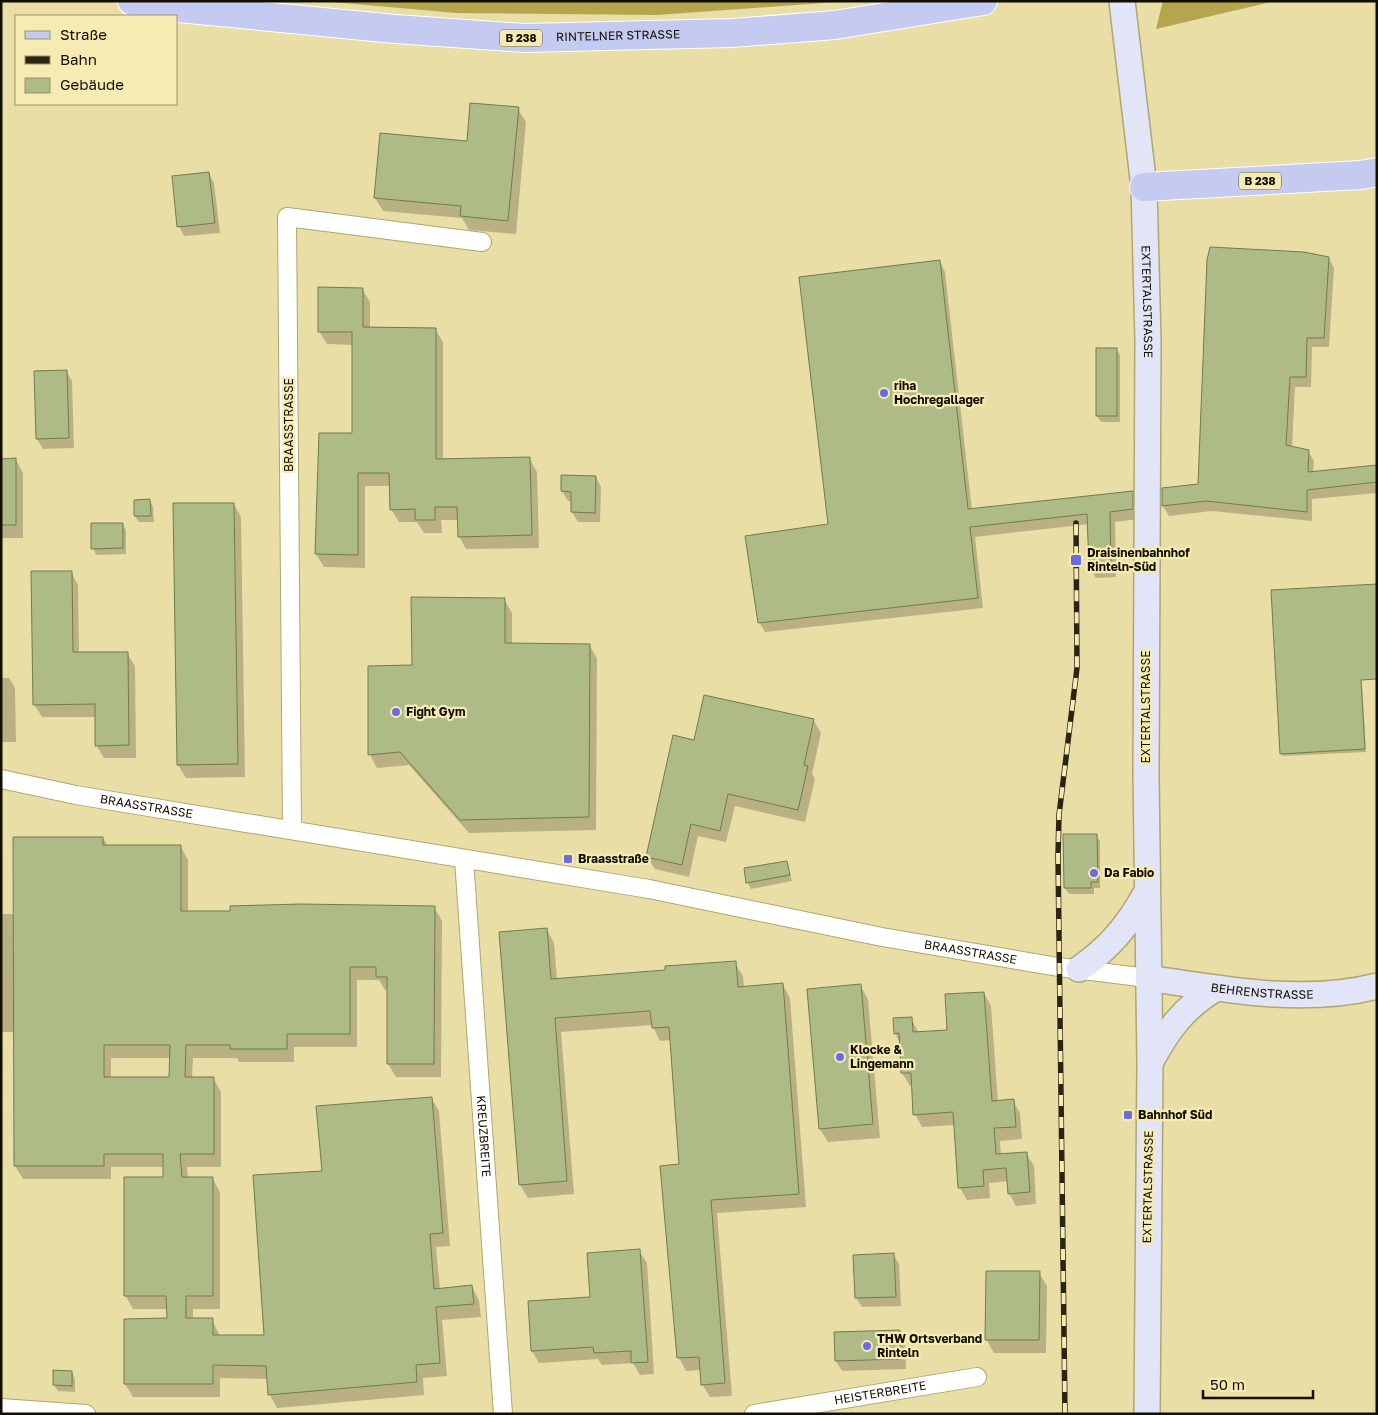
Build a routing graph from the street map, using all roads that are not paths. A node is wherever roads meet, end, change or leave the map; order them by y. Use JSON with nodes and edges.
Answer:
{"nodes":[{"id":1,"x":132,"y":1,"type":"edge"},
{"id":2,"x":983,"y":1,"type":"edge"},
{"id":3,"x":1122,"y":1,"type":"edge"},
{"id":4,"x":1377,"y":172,"type":"edge"},
{"id":5,"x":1144,"y":187,"type":"junction"},
{"id":6,"x":482,"y":242,"type":"dead end"},
{"id":7,"x":1,"y":780,"type":"edge"},
{"id":8,"x":292,"y":829,"type":"junction"},
{"id":9,"x":464,"y":859,"type":"junction"},
{"id":10,"x":1147,"y":891,"type":"junction"},
{"id":11,"x":1079,"y":969,"type":"junction"},
{"id":12,"x":1148,"y":978,"type":"junction"},
{"id":13,"x":1377,"y":986,"type":"edge"},
{"id":14,"x":1215,"y":988,"type":"junction"},
{"id":15,"x":1150,"y":1063,"type":"junction"},
{"id":16,"x":977,"y":1377,"type":"dead end"},
{"id":17,"x":1,"y":1408,"type":"edge"},
{"id":18,"x":86,"y":1414,"type":"edge"},
{"id":19,"x":503,"y":1414,"type":"edge"},
{"id":20,"x":754,"y":1414,"type":"edge"},
{"id":21,"x":1147,"y":1414,"type":"edge"}],
"edges":[{"from":1,"to":2,"type":"main road","name":"RINTELNER STRASSE","number":"B 238"},
{"from":3,"to":5,"type":"main road","name":"EXTERTALSTRASSE"},
{"from":4,"to":5,"type":"main road","number":"B 238"},
{"from":5,"to":10,"type":"main road","name":"EXTERTALSTRASSE"},
{"from":6,"to":8,"type":"street","name":"BRAASSTRASSE"},
{"from":7,"to":8,"type":"street","name":"BRAASSTRASSE"},
{"from":8,"to":9,"type":"street","name":"BRAASSTRASSE"},
{"from":9,"to":11,"type":"street","name":"BRAASSTRASSE"},
{"from":9,"to":19,"type":"street","name":"KREUZBREITE"},
{"from":10,"to":11,"type":"main road"},
{"from":10,"to":12,"type":"main road","name":"EXTERTALSTRASSE"},
{"from":11,"to":12,"type":"street","name":"BRAASSTRASSE"},
{"from":12,"to":14,"type":"main road","name":"BEHRENSTRASSE"},
{"from":12,"to":15,"type":"main road","name":"EXTERTALSTRASSE"},
{"from":13,"to":14,"type":"main road","name":"BEHRENSTRASSE"},
{"from":14,"to":15,"type":"main road"},
{"from":15,"to":21,"type":"main road","name":"EXTERTALSTRASSE"},
{"from":16,"to":20,"type":"street","name":"HEISTERBREITE"},
{"from":17,"to":18,"type":"street"}]}
